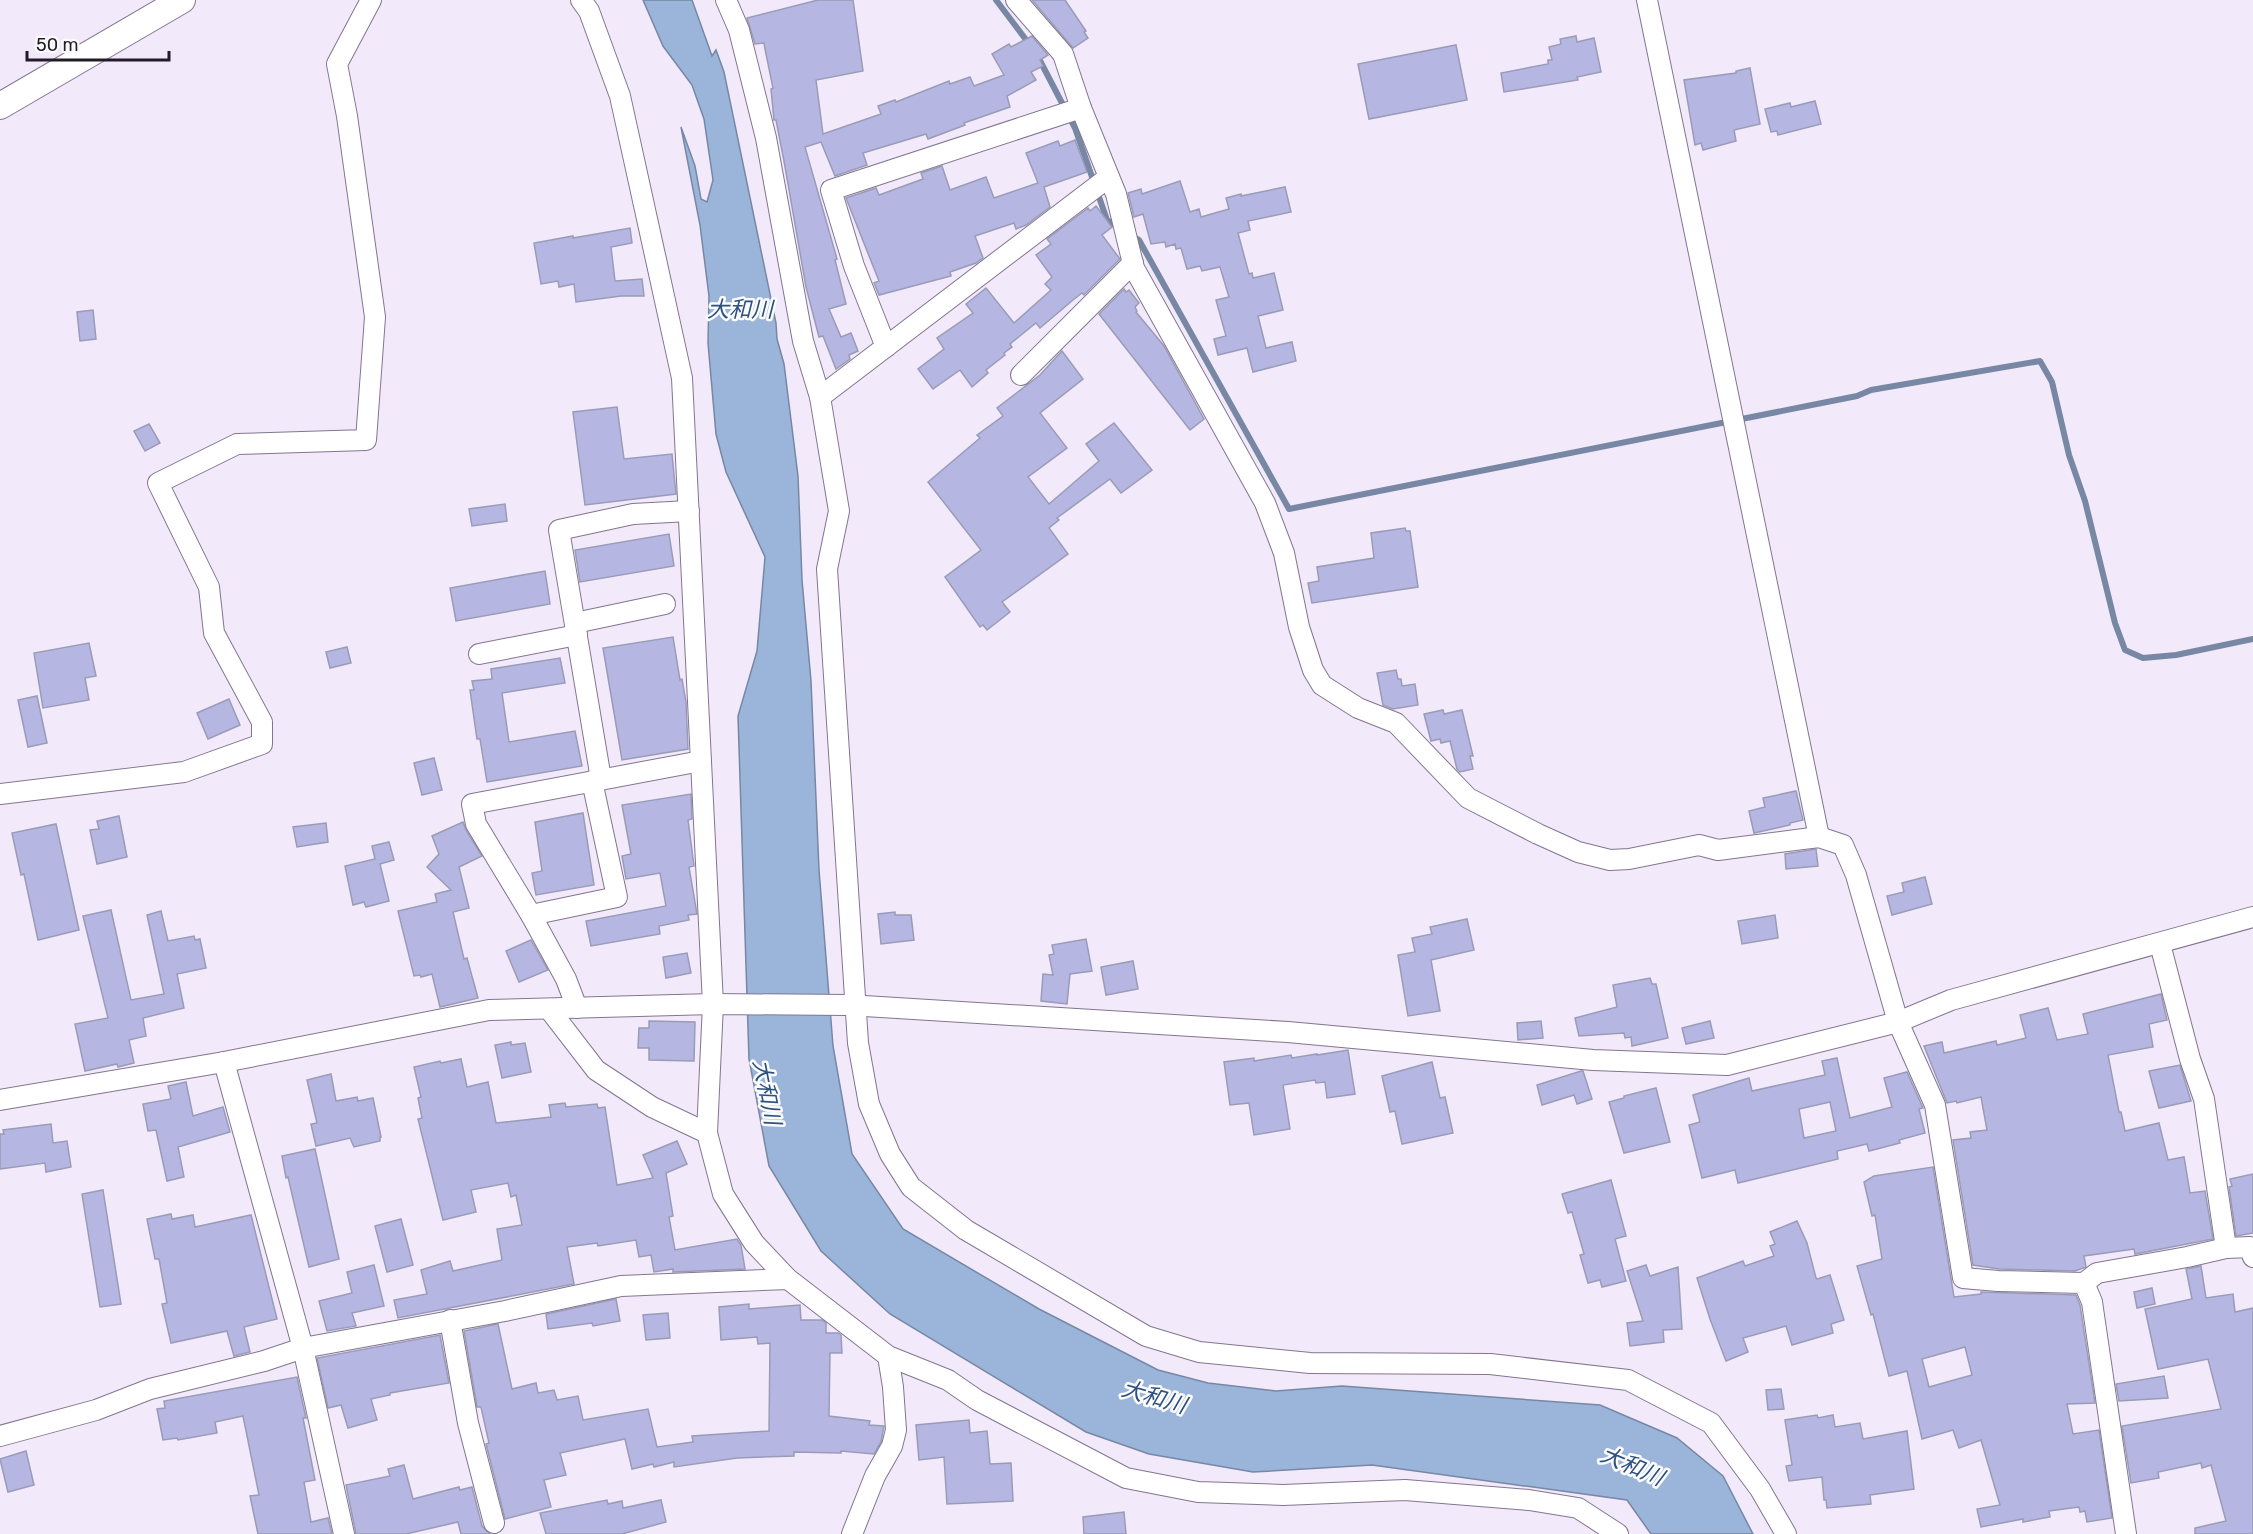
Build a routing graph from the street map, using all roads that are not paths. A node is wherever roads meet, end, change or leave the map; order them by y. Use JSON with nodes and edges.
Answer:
{"nodes":[{"id":1,"x":182,"y":0,"type":"edge"},
{"id":2,"x":371,"y":0,"type":"edge"},
{"id":3,"x":581,"y":0,"type":"edge"},
{"id":4,"x":726,"y":0,"type":"edge"},
{"id":5,"x":1016,"y":0,"type":"edge"},
{"id":6,"x":1647,"y":0,"type":"edge"},
{"id":7,"x":0,"y":106,"type":"edge"},
{"id":8,"x":1081,"y":108,"type":"junction"},
{"id":9,"x":1109,"y":177,"type":"junction"},
{"id":10,"x":1133,"y":263,"type":"junction"},
{"id":11,"x":886,"y":347,"type":"junction"},
{"id":12,"x":1022,"y":375,"type":"dead end"},
{"id":13,"x":820,"y":397,"type":"junction"},
{"id":14,"x":689,"y":511,"type":"junction"},
{"id":15,"x":664,"y":604,"type":"dead end"},
{"id":16,"x":576,"y":629,"type":"junction"},
{"id":17,"x":479,"y":654,"type":"dead end"},
{"id":18,"x":701,"y":760,"type":"junction"},
{"id":19,"x":596,"y":780,"type":"junction"},
{"id":20,"x":0,"y":794,"type":"edge"},
{"id":21,"x":1819,"y":837,"type":"junction"},
{"id":22,"x":531,"y":915,"type":"junction"},
{"id":23,"x":2253,"y":917,"type":"edge"},
{"id":24,"x":2160,"y":944,"type":"junction"},
{"id":25,"x":720,"y":1004,"type":"junction"},
{"id":26,"x":852,"y":1006,"type":"junction"},
{"id":27,"x":577,"y":1008,"type":"junction"},
{"id":28,"x":549,"y":1009,"type":"junction"},
{"id":29,"x":1898,"y":1022,"type":"junction"},
{"id":30,"x":225,"y":1062,"type":"junction"},
{"id":31,"x":0,"y":1100,"type":"edge"},
{"id":32,"x":707,"y":1133,"type":"junction"},
{"id":33,"x":2226,"y":1248,"type":"junction"},
{"id":34,"x":2253,"y":1257,"type":"edge"},
{"id":35,"x":788,"y":1279,"type":"junction"},
{"id":36,"x":2084,"y":1283,"type":"junction"},
{"id":37,"x":450,"y":1320,"type":"junction"},
{"id":38,"x":303,"y":1348,"type":"junction"},
{"id":39,"x":888,"y":1356,"type":"junction"},
{"id":40,"x":0,"y":1436,"type":"edge"},
{"id":41,"x":494,"y":1523,"type":"dead end"},
{"id":42,"x":344,"y":1534,"type":"edge"},
{"id":43,"x":852,"y":1534,"type":"edge"},
{"id":44,"x":1618,"y":1534,"type":"edge"},
{"id":45,"x":1786,"y":1534,"type":"edge"},
{"id":46,"x":2126,"y":1534,"type":"edge"}],
"edges":[{"from":1,"to":7,"type":"street"},
{"from":2,"to":20,"type":"street"},
{"from":3,"to":14,"type":"street"},
{"from":4,"to":13,"type":"street"},
{"from":5,"to":8,"type":"street"},
{"from":6,"to":21,"type":"street"},
{"from":8,"to":9,"type":"street"},
{"from":8,"to":11,"type":"street"},
{"from":9,"to":10,"type":"street"},
{"from":9,"to":11,"type":"street"},
{"from":10,"to":12,"type":"street"},
{"from":10,"to":21,"type":"street"},
{"from":11,"to":13,"type":"street"},
{"from":13,"to":26,"type":"street"},
{"from":14,"to":16,"type":"street"},
{"from":14,"to":18,"type":"street"},
{"from":15,"to":16,"type":"street"},
{"from":16,"to":17,"type":"street"},
{"from":16,"to":19,"type":"street"},
{"from":18,"to":19,"type":"street"},
{"from":18,"to":25,"type":"street"},
{"from":19,"to":22,"type":"street"},
{"from":19,"to":22,"type":"street"},
{"from":21,"to":29,"type":"street"},
{"from":22,"to":27,"type":"street"},
{"from":23,"to":24,"type":"street"},
{"from":24,"to":29,"type":"street"},
{"from":24,"to":33,"type":"street"},
{"from":25,"to":26,"type":"street"},
{"from":25,"to":27,"type":"street"},
{"from":25,"to":32,"type":"street"},
{"from":26,"to":29,"type":"street"},
{"from":26,"to":45,"type":"street"},
{"from":27,"to":28,"type":"street"},
{"from":28,"to":30,"type":"street"},
{"from":28,"to":32,"type":"street"},
{"from":29,"to":36,"type":"street"},
{"from":30,"to":31,"type":"street"},
{"from":30,"to":38,"type":"street"},
{"from":32,"to":35,"type":"street"},
{"from":33,"to":34,"type":"street"},
{"from":33,"to":36,"type":"street"},
{"from":35,"to":37,"type":"street"},
{"from":35,"to":39,"type":"street"},
{"from":36,"to":46,"type":"street"},
{"from":37,"to":38,"type":"street"},
{"from":37,"to":41,"type":"street"},
{"from":38,"to":40,"type":"street"},
{"from":38,"to":42,"type":"street"},
{"from":39,"to":43,"type":"street"},
{"from":39,"to":44,"type":"street"}]}
